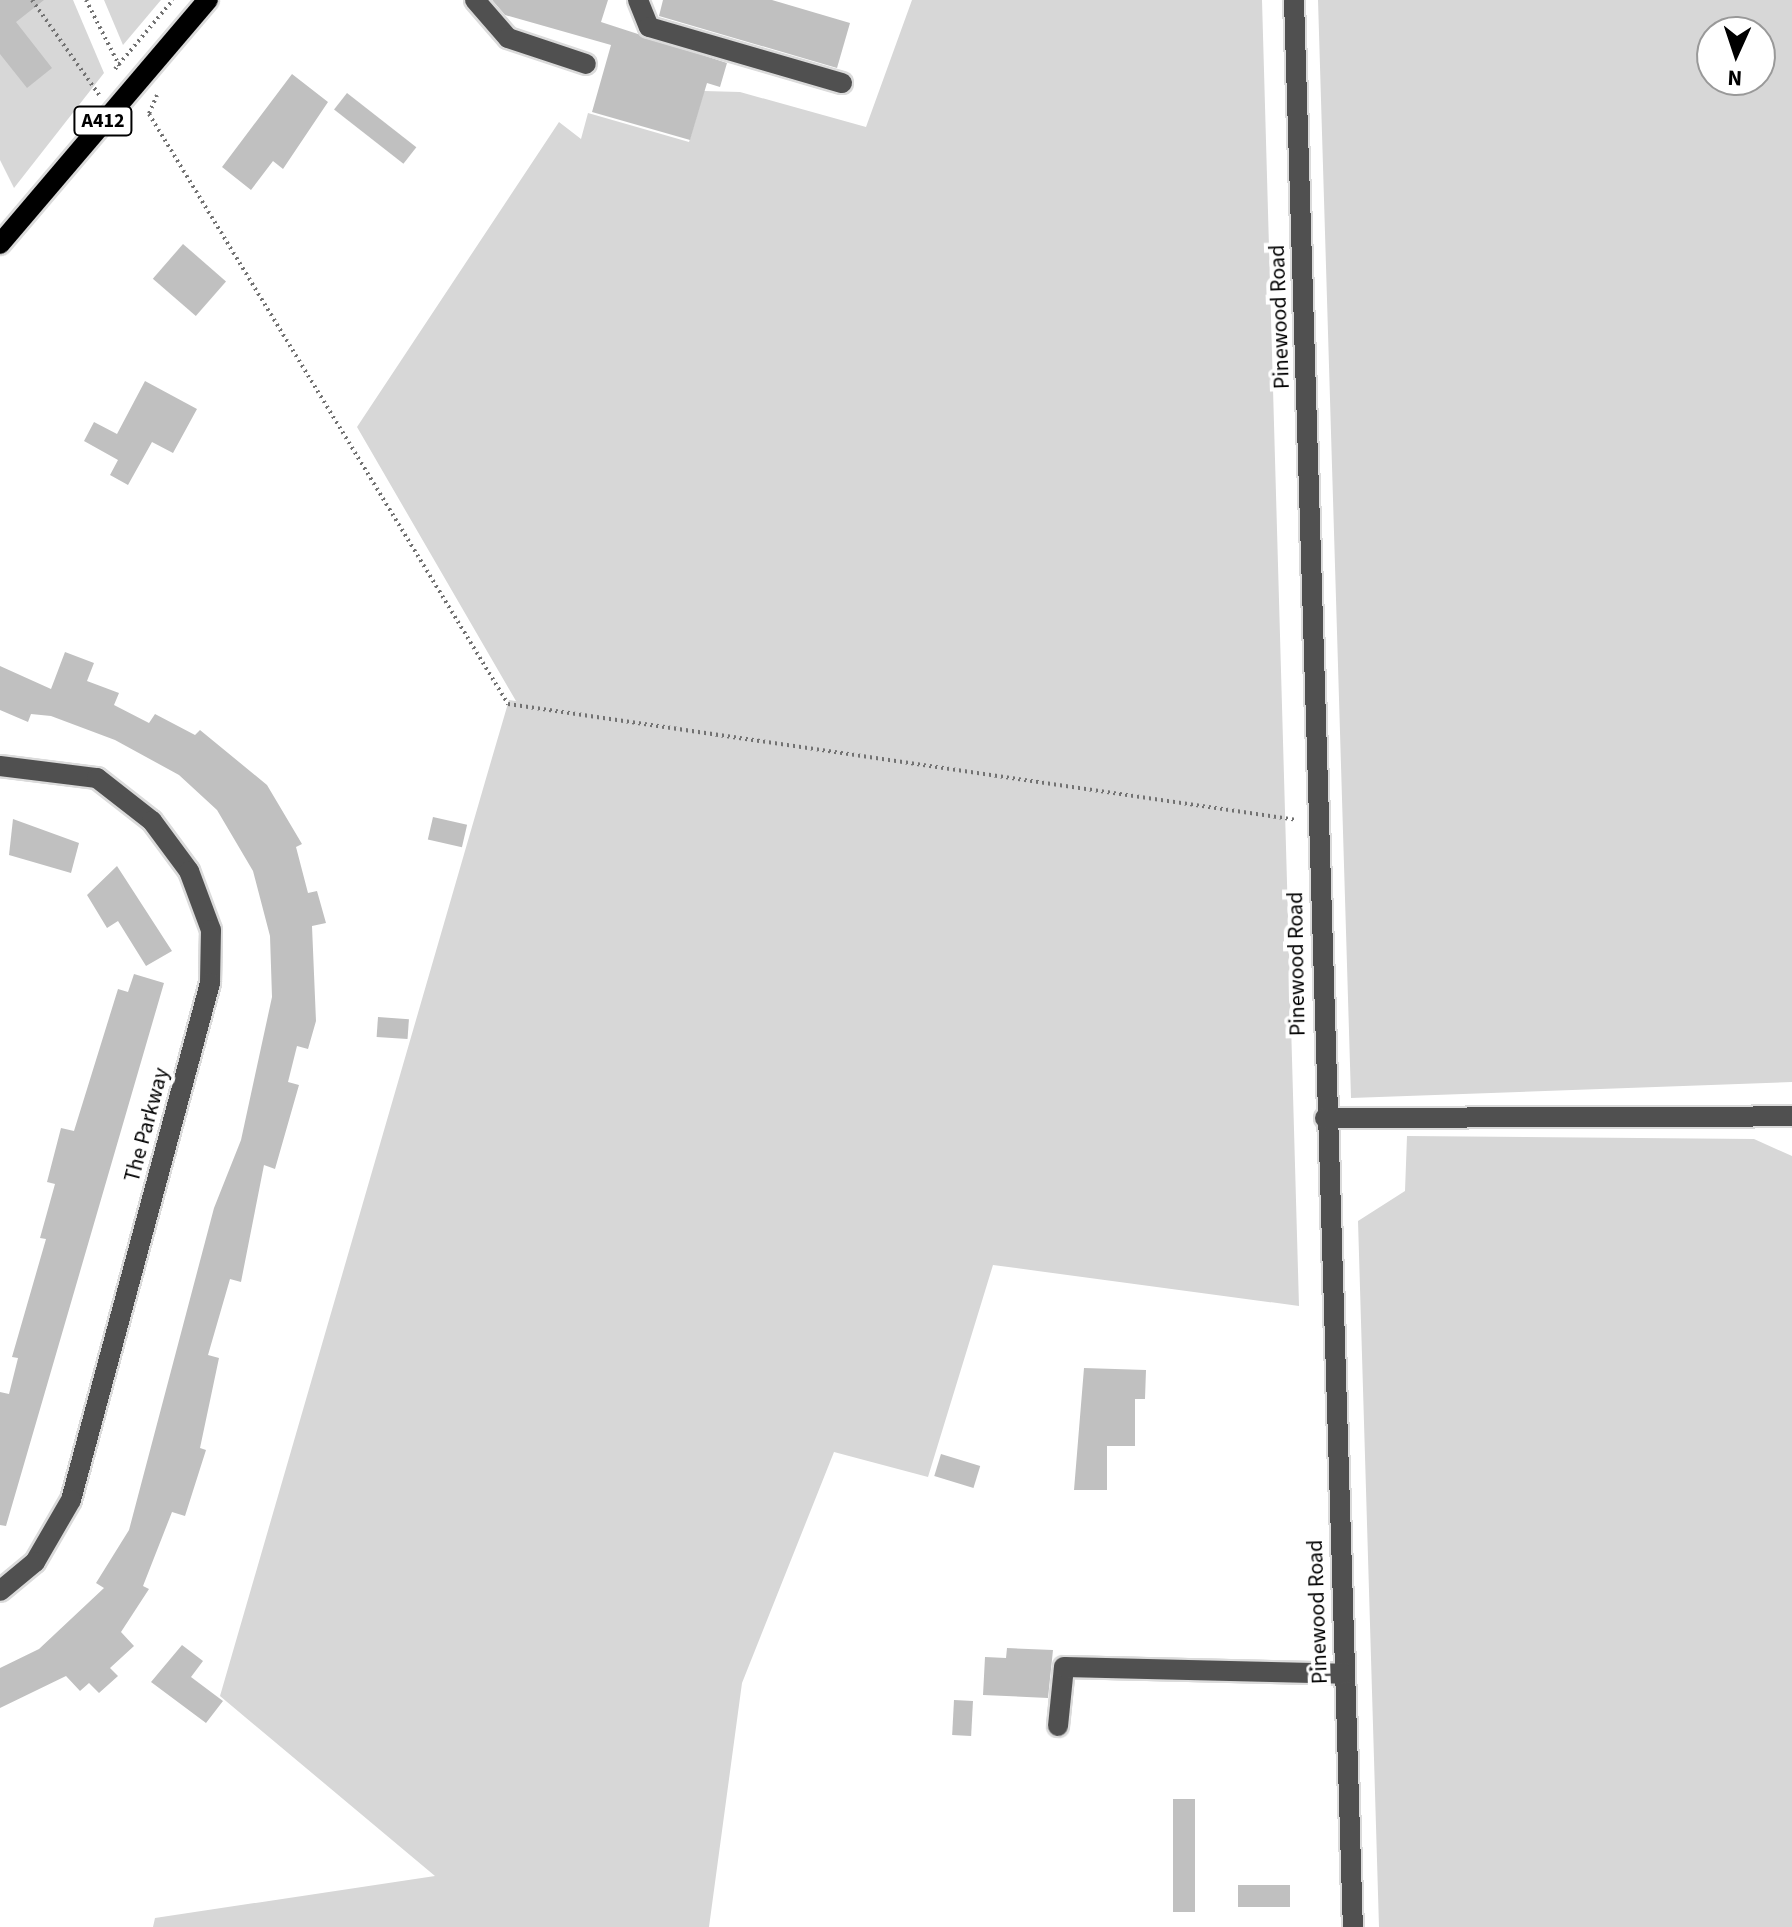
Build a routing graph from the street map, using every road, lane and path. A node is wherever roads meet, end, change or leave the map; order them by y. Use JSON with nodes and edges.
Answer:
{"nodes":[{"id":1,"x":32,"y":0,"type":"edge"},
{"id":2,"x":86,"y":0,"type":"edge"},
{"id":3,"x":173,"y":0,"type":"edge"},
{"id":4,"x":208,"y":0,"type":"edge"},
{"id":5,"x":475,"y":0,"type":"edge"},
{"id":6,"x":638,"y":0,"type":"edge"},
{"id":7,"x":1294,"y":0,"type":"edge"},
{"id":8,"x":586,"y":64,"type":"dead end"},
{"id":9,"x":115,"y":69,"type":"junction"},
{"id":10,"x":138,"y":80,"type":"junction"},
{"id":11,"x":842,"y":83,"type":"dead end"},
{"id":12,"x":111,"y":112,"type":"junction"},
{"id":13,"x":0,"y":244,"type":"edge"},
{"id":14,"x":0,"y":766,"type":"edge"},
{"id":15,"x":31,"y":766,"type":"junction"},
{"id":16,"x":0,"y":775,"type":"edge"},
{"id":17,"x":1318,"y":823,"type":"junction"},
{"id":18,"x":1792,"y":1116,"type":"edge"},
{"id":19,"x":1325,"y":1118,"type":"junction"},
{"id":20,"x":0,"y":1591,"type":"edge"},
{"id":21,"x":1344,"y":1674,"type":"junction"},
{"id":22,"x":1058,"y":1726,"type":"dead end"},
{"id":23,"x":1353,"y":1927,"type":"edge"}],
"edges":[{"from":1,"to":12,"type":"path"},
{"from":2,"to":9,"type":"path"},
{"from":3,"to":9,"type":"path"},
{"from":4,"to":10,"type":"main road","number":"A412"},
{"from":5,"to":8,"type":"street"},
{"from":6,"to":11,"type":"street"},
{"from":7,"to":17,"type":"street","name":"Pinewood Road"},
{"from":9,"to":10,"type":"path"},
{"from":10,"to":12,"type":"main road","number":"A412"},
{"from":10,"to":17,"type":"path"},
{"from":12,"to":13,"type":"main road","number":"A412"},
{"from":14,"to":15,"type":"street","name":"The Parkway"},
{"from":15,"to":16,"type":"street"},
{"from":15,"to":20,"type":"street","name":"The Parkway"},
{"from":17,"to":19,"type":"street","name":"Pinewood Road"},
{"from":18,"to":19,"type":"street"},
{"from":19,"to":21,"type":"street","name":"Pinewood Road"},
{"from":21,"to":22,"type":"street"},
{"from":21,"to":23,"type":"street","name":"Pinewood Road"}]}
